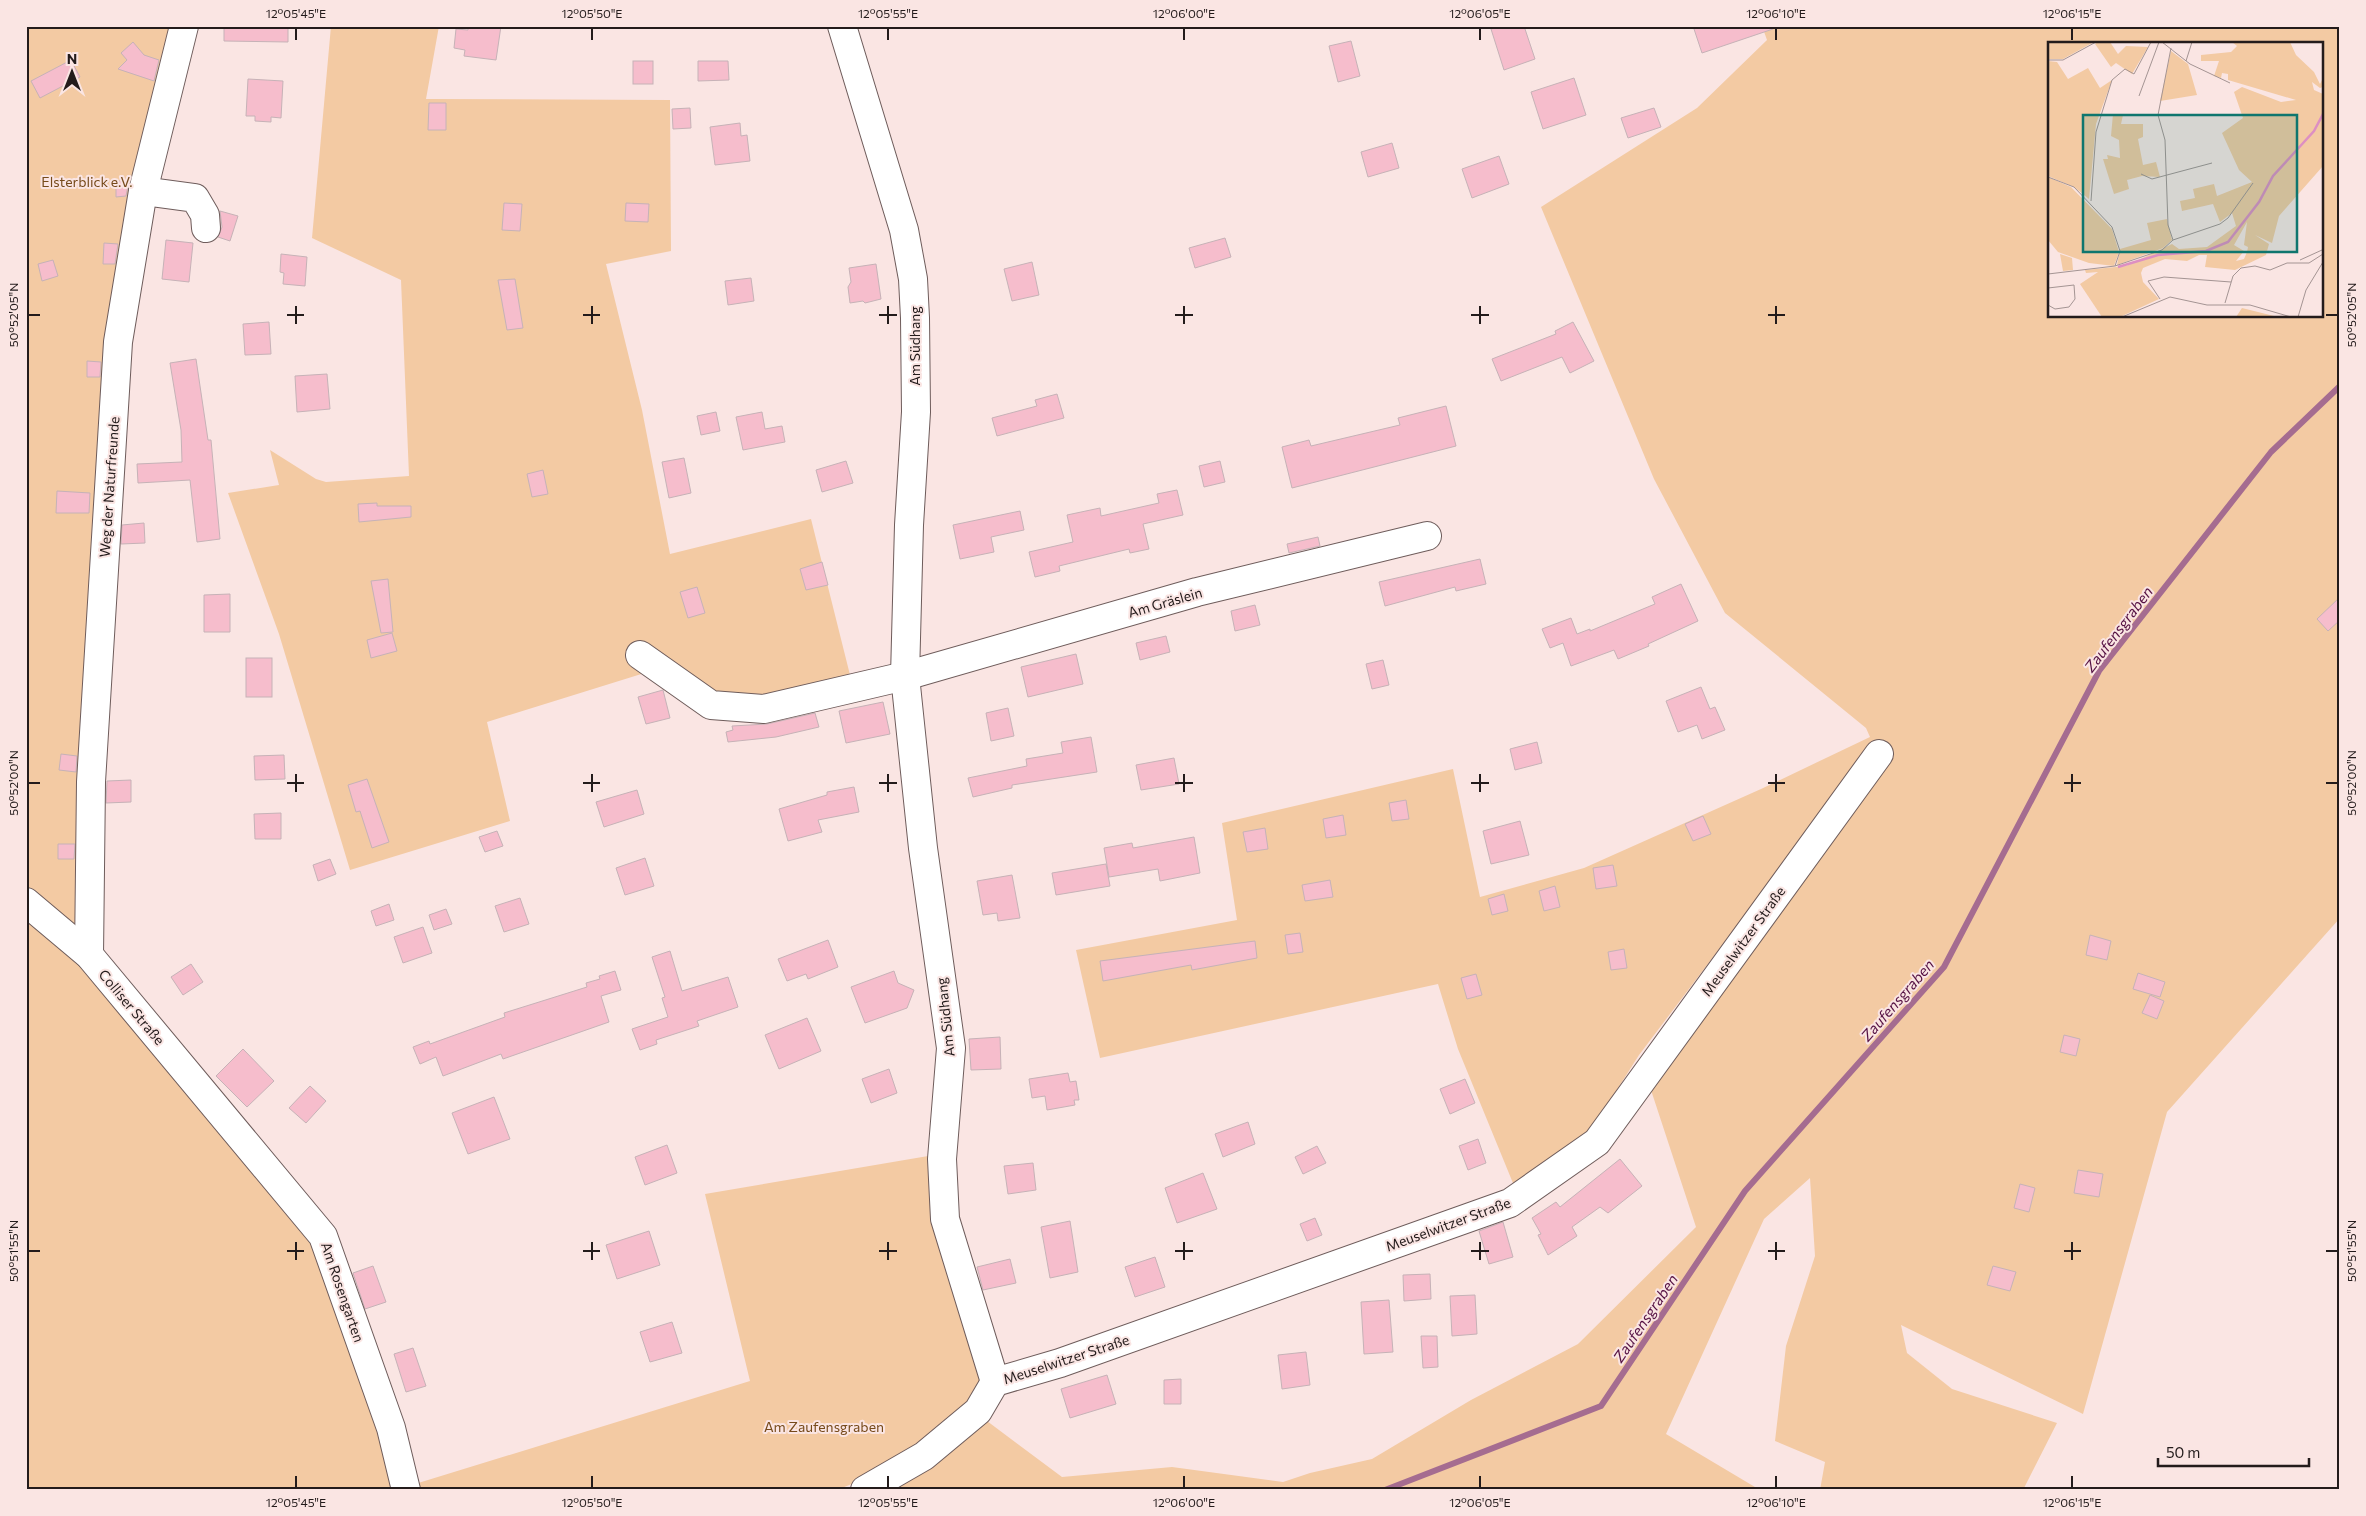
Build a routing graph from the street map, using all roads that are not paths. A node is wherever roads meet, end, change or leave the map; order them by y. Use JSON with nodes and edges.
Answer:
{"nodes":[{"id":1,"x":184,"y":26,"type":"edge"},
{"id":2,"x":842,"y":26,"type":"edge"},
{"id":3,"x":144,"y":191,"type":"junction"},
{"id":4,"x":206,"y":228,"type":"dead end"},
{"id":5,"x":1427,"y":536,"type":"dead end"},
{"id":6,"x":640,"y":655,"type":"dead end"},
{"id":7,"x":905,"y":676,"type":"junction"},
{"id":8,"x":1879,"y":754,"type":"dead end"},
{"id":9,"x":26,"y":902,"type":"edge"},
{"id":10,"x":89,"y":955,"type":"junction"},
{"id":11,"x":228,"y":1122,"type":"joint"},
{"id":12,"x":995,"y":1382,"type":"junction"},
{"id":13,"x":406,"y":1490,"type":"edge"},
{"id":14,"x":865,"y":1490,"type":"edge"}],
"edges":[{"from":1,"to":3,"type":"street","name":"Weg der Naturfreunde"},
{"from":2,"to":7,"type":"street","name":"Am Südhang"},
{"from":3,"to":4,"type":"street"},
{"from":3,"to":10,"type":"street","name":"Weg der Naturfreunde"},
{"from":5,"to":7,"type":"street","name":"Am Gräslein"},
{"from":6,"to":7,"type":"street"},
{"from":7,"to":12,"type":"street","name":"Am Südhang"},
{"from":8,"to":12,"type":"street","name":"Meuselwitzer Straße"},
{"from":9,"to":10,"type":"street","name":"Colliser Straße"},
{"from":10,"to":11,"type":"street","name":"Colliser Straße"},
{"from":11,"to":13,"type":"street","name":"Am Rosengarten"},
{"from":12,"to":14,"type":"street","name":"Meuselwitzer Straße"}]}
